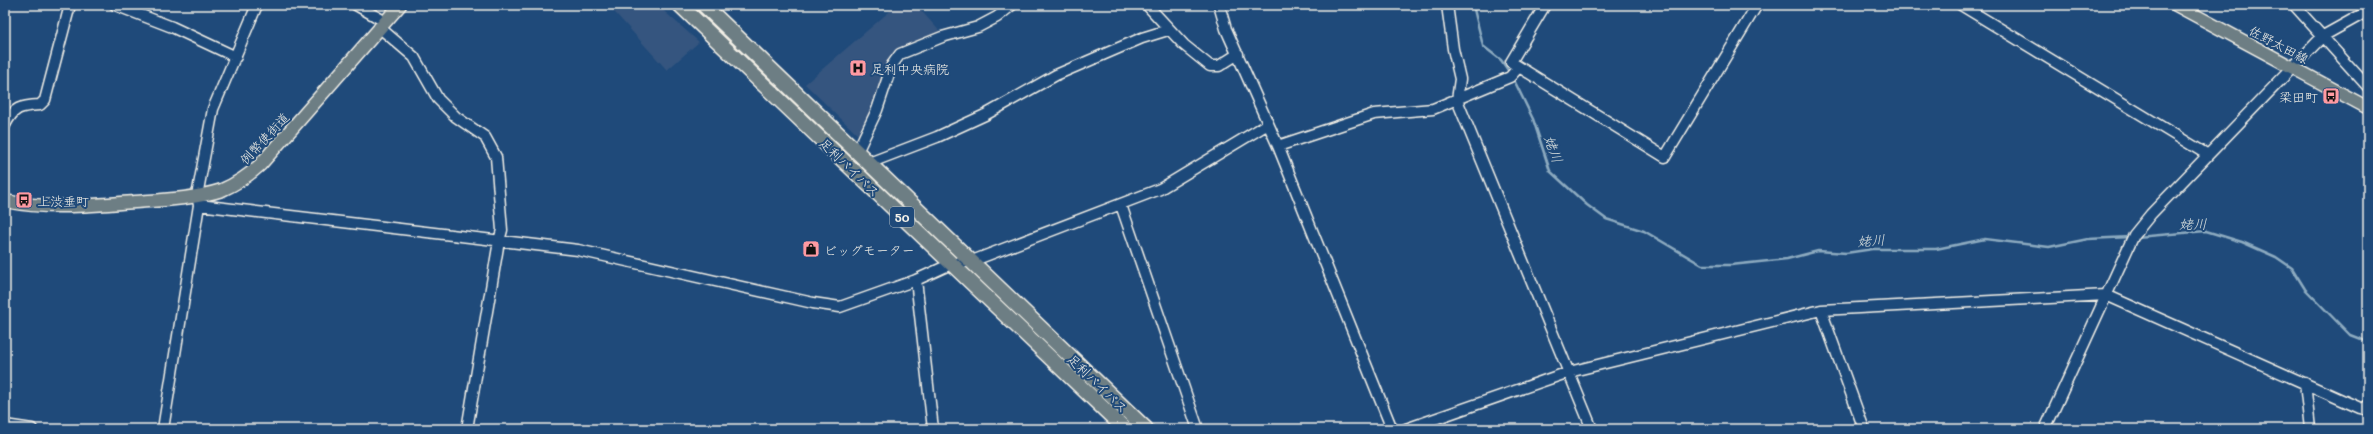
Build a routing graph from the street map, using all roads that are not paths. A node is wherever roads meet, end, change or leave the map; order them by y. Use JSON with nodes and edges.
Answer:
{"nodes":[{"id":1,"x":70,"y":5,"type":"edge"},
{"id":2,"x":115,"y":5,"type":"edge"},
{"id":3,"x":257,"y":5,"type":"edge"},
{"id":4,"x":356,"y":5,"type":"edge"},
{"id":5,"x":400,"y":5,"type":"edge"},
{"id":6,"x":680,"y":5,"type":"edge"},
{"id":7,"x":704,"y":5,"type":"edge"},
{"id":8,"x":1012,"y":5,"type":"edge"},
{"id":9,"x":1147,"y":5,"type":"edge"},
{"id":10,"x":1219,"y":5,"type":"edge"},
{"id":11,"x":1447,"y":5,"type":"edge"},
{"id":12,"x":1545,"y":5,"type":"edge"},
{"id":13,"x":1757,"y":5,"type":"edge"},
{"id":14,"x":1961,"y":5,"type":"edge"},
{"id":15,"x":2294,"y":5,"type":"edge"},
{"id":16,"x":2180,"y":6,"type":"edge"},
{"id":17,"x":1975,"y":9,"type":"edge"},
{"id":18,"x":2368,"y":11,"type":"edge"},
{"id":19,"x":382,"y":24,"type":"junction"},
{"id":20,"x":1168,"y":30,"type":"junction"},
{"id":21,"x":2323,"y":36,"type":"junction"},
{"id":22,"x":1238,"y":54,"type":"junction"},
{"id":23,"x":236,"y":57,"type":"junction"},
{"id":24,"x":2292,"y":66,"type":"junction"},
{"id":25,"x":1518,"y":68,"type":"junction"},
{"id":26,"x":2368,"y":87,"type":"edge"},
{"id":27,"x":1457,"y":100,"type":"junction"},
{"id":28,"x":2368,"y":108,"type":"edge"},
{"id":29,"x":1268,"y":124,"type":"junction"},
{"id":30,"x":5,"y":125,"type":"edge"},
{"id":31,"x":1278,"y":146,"type":"junction"},
{"id":32,"x":858,"y":152,"type":"junction"},
{"id":33,"x":2208,"y":155,"type":"junction"},
{"id":34,"x":869,"y":163,"type":"junction"},
{"id":35,"x":198,"y":200,"type":"junction"},
{"id":36,"x":5,"y":201,"type":"edge"},
{"id":37,"x":1121,"y":205,"type":"junction"},
{"id":38,"x":498,"y":240,"type":"junction"},
{"id":39,"x":972,"y":261,"type":"junction"},
{"id":40,"x":951,"y":264,"type":"junction"},
{"id":41,"x":916,"y":280,"type":"junction"},
{"id":42,"x":2106,"y":295,"type":"junction"},
{"id":43,"x":1821,"y":310,"type":"junction"},
{"id":44,"x":1569,"y":372,"type":"junction"},
{"id":45,"x":2305,"y":383,"type":"junction"},
{"id":46,"x":2368,"y":405,"type":"edge"},
{"id":47,"x":5,"y":425,"type":"edge"},
{"id":48,"x":32,"y":429,"type":"edge"},
{"id":49,"x":163,"y":429,"type":"edge"},
{"id":50,"x":467,"y":429,"type":"edge"},
{"id":51,"x":933,"y":429,"type":"edge"},
{"id":52,"x":1125,"y":429,"type":"edge"},
{"id":53,"x":1146,"y":429,"type":"edge"},
{"id":54,"x":1198,"y":429,"type":"edge"},
{"id":55,"x":1392,"y":429,"type":"edge"},
{"id":56,"x":1406,"y":429,"type":"edge"},
{"id":57,"x":1592,"y":429,"type":"edge"},
{"id":58,"x":1864,"y":429,"type":"edge"},
{"id":59,"x":2045,"y":429,"type":"edge"},
{"id":60,"x":2310,"y":429,"type":"edge"}],
"edges":[{"from":1,"to":30,"type":"street"},
{"from":2,"to":23,"type":"street"},
{"from":3,"to":23,"type":"street"},
{"from":4,"to":19,"type":"street"},
{"from":5,"to":19,"type":"main road","name":"例幣使街道"},
{"from":6,"to":40,"type":"highway","name":"足利バイパス","number":"50"},
{"from":7,"to":32,"type":"highway","name":"足利バイパス","number":"50"},
{"from":8,"to":32,"type":"street"},
{"from":9,"to":20,"type":"street"},
{"from":10,"to":22,"type":"street"},
{"from":11,"to":27,"type":"street"},
{"from":12,"to":25,"type":"street"},
{"from":13,"to":25,"type":"street"},
{"from":14,"to":17,"type":"street"},
{"from":15,"to":21,"type":"street"},
{"from":16,"to":24,"type":"main road","name":"佐野太田線"},
{"from":17,"to":33,"type":"street"},
{"from":18,"to":21,"type":"street"},
{"from":19,"to":35,"type":"main road","name":"例幣使街道"},
{"from":19,"to":38,"type":"street"},
{"from":20,"to":22,"type":"street"},
{"from":20,"to":34,"type":"street"},
{"from":21,"to":24,"type":"street"},
{"from":21,"to":26,"type":"street"},
{"from":22,"to":29,"type":"street"},
{"from":23,"to":35,"type":"street"},
{"from":24,"to":28,"type":"main road","name":"佐野太田線"},
{"from":24,"to":33,"type":"street"},
{"from":25,"to":27,"type":"street"},
{"from":27,"to":31,"type":"street"},
{"from":27,"to":44,"type":"street"},
{"from":29,"to":31,"type":"street"},
{"from":29,"to":37,"type":"street"},
{"from":31,"to":55,"type":"street"},
{"from":32,"to":34,"type":"highway","name":"足利バイパス","number":"50"},
{"from":33,"to":42,"type":"street"},
{"from":34,"to":39,"type":"highway","name":"足利バイパス","number":"50"},
{"from":35,"to":36,"type":"main road","name":"例幣使街道"},
{"from":35,"to":38,"type":"street"},
{"from":35,"to":49,"type":"street"},
{"from":37,"to":39,"type":"street"},
{"from":37,"to":54,"type":"street"},
{"from":38,"to":41,"type":"street"},
{"from":38,"to":50,"type":"street"},
{"from":39,"to":40,"type":"street"},
{"from":39,"to":53,"type":"highway","name":"足利バイパス","number":"50"},
{"from":40,"to":41,"type":"street"},
{"from":40,"to":52,"type":"highway","name":"足利バイパス","number":"50"},
{"from":41,"to":51,"type":"street"},
{"from":42,"to":43,"type":"street"},
{"from":42,"to":45,"type":"street"},
{"from":42,"to":59,"type":"street"},
{"from":43,"to":44,"type":"street"},
{"from":43,"to":58,"type":"street"},
{"from":44,"to":56,"type":"street"},
{"from":44,"to":57,"type":"street"},
{"from":45,"to":46,"type":"street"},
{"from":45,"to":60,"type":"street"},
{"from":47,"to":48,"type":"street"}]}
